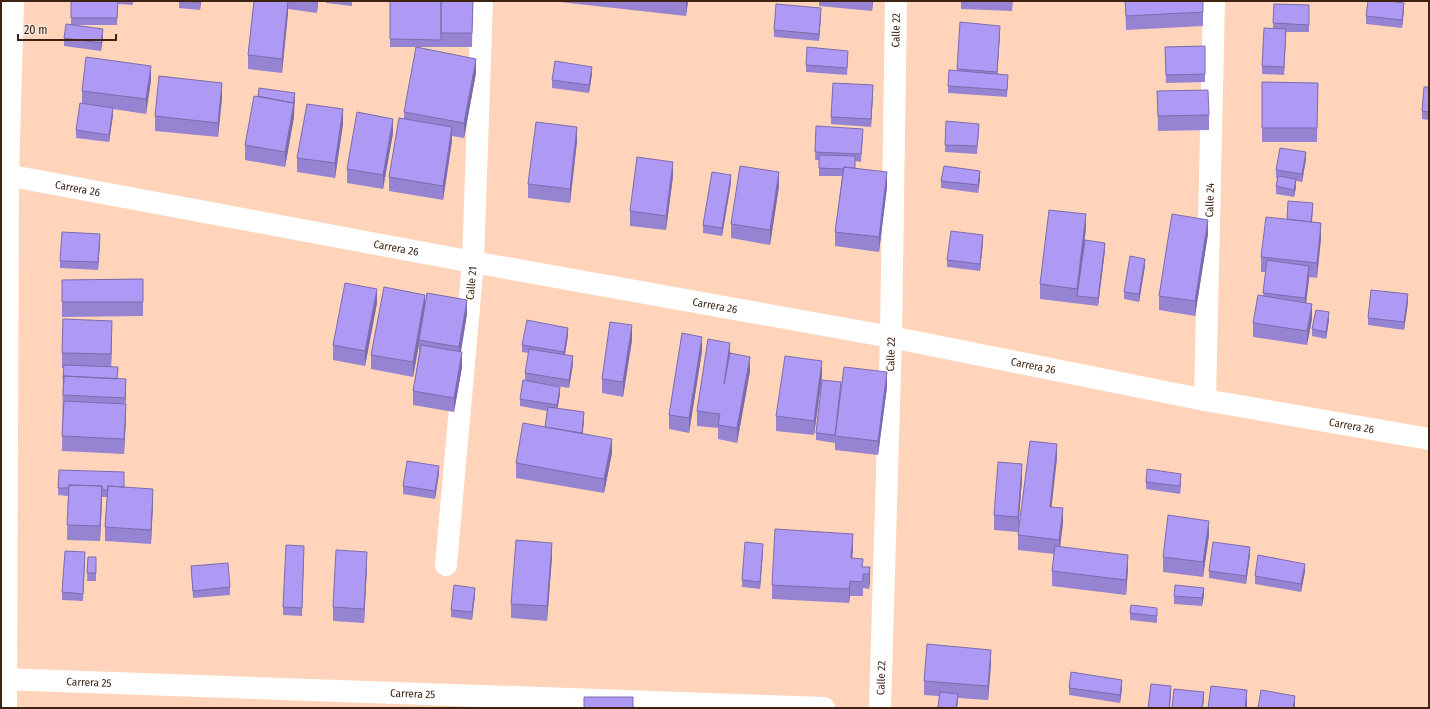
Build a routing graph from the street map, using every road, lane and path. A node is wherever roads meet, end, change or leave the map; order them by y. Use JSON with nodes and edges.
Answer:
{"nodes":[{"id":1,"x":13,"y":1,"type":"edge"},
{"id":2,"x":482,"y":1,"type":"edge"},
{"id":3,"x":896,"y":1,"type":"edge"},
{"id":4,"x":1214,"y":1,"type":"edge"},
{"id":5,"x":5,"y":175,"type":"edge"},
{"id":6,"x":473,"y":262,"type":"junction"},
{"id":7,"x":890,"y":337,"type":"junction"},
{"id":8,"x":1204,"y":400,"type":"junction"},
{"id":9,"x":1429,"y":439,"type":"edge"},
{"id":10,"x":446,"y":565,"type":"dead end"},
{"id":11,"x":3,"y":679,"type":"edge"},
{"id":12,"x":6,"y":708,"type":"edge"},
{"id":13,"x":824,"y":708,"type":"edge"},
{"id":14,"x":880,"y":708,"type":"edge"}],
"edges":[{"from":1,"to":5,"type":"street"},
{"from":2,"to":6,"type":"street","name":"Calle 21"},
{"from":3,"to":7,"type":"street","name":"Calle 22"},
{"from":4,"to":8,"type":"street","name":"Calle 24"},
{"from":5,"to":6,"type":"street","name":"Carrera 26"},
{"from":5,"to":11,"type":"street"},
{"from":6,"to":7,"type":"street","name":"Carrera 26"},
{"from":6,"to":10,"type":"street","name":"Calle 21"},
{"from":7,"to":8,"type":"street","name":"Carrera 26"},
{"from":7,"to":14,"type":"street","name":"Calle 22"},
{"from":8,"to":9,"type":"street","name":"Carrera 26"},
{"from":11,"to":12,"type":"street"},
{"from":11,"to":13,"type":"street","name":"Carrera 25"}]}
